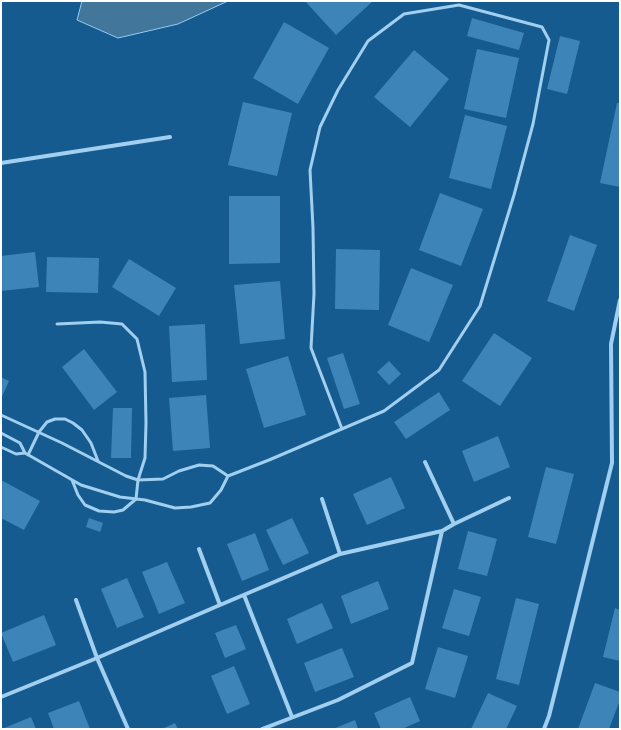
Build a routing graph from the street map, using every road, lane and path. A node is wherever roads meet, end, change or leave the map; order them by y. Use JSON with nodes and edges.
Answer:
{"nodes":[{"id":1,"x":170,"y":137,"type":"dead end"},
{"id":2,"x":1,"y":163,"type":"edge"},
{"id":3,"x":620,"y":300,"type":"edge"},
{"id":4,"x":57,"y":324,"type":"dead end"},
{"id":5,"x":1,"y":415,"type":"edge"},
{"id":6,"x":342,"y":429,"type":"junction"},
{"id":7,"x":39,"y":432,"type":"junction"},
{"id":8,"x":1,"y":433,"type":"edge"},
{"id":9,"x":1,"y":447,"type":"edge"},
{"id":10,"x":27,"y":454,"type":"junction"},
{"id":11,"x":98,"y":461,"type":"junction"},
{"id":12,"x":425,"y":462,"type":"dead end"},
{"id":13,"x":228,"y":476,"type":"junction"},
{"id":14,"x":72,"y":480,"type":"junction"},
{"id":15,"x":138,"y":480,"type":"junction"},
{"id":16,"x":509,"y":498,"type":"dead end"},
{"id":17,"x":136,"y":499,"type":"junction"},
{"id":18,"x":322,"y":499,"type":"dead end"},
{"id":19,"x":454,"y":524,"type":"junction"},
{"id":20,"x":442,"y":531,"type":"junction"},
{"id":21,"x":199,"y":549,"type":"dead end"},
{"id":22,"x":340,"y":554,"type":"junction"},
{"id":23,"x":244,"y":594,"type":"junction"},
{"id":24,"x":76,"y":600,"type":"dead end"},
{"id":25,"x":220,"y":605,"type":"junction"},
{"id":26,"x":97,"y":658,"type":"junction"},
{"id":27,"x":1,"y":697,"type":"edge"},
{"id":28,"x":292,"y":717,"type":"junction"},
{"id":29,"x":128,"y":729,"type":"edge"},
{"id":30,"x":262,"y":729,"type":"edge"},
{"id":31,"x":544,"y":729,"type":"edge"}],
"edges":[{"from":1,"to":2,"type":"street"},
{"from":3,"to":31,"type":"street"},
{"from":4,"to":15,"type":"lane"},
{"from":5,"to":7,"type":"lane"},
{"from":6,"to":6,"type":"lane"},
{"from":6,"to":13,"type":"lane"},
{"from":7,"to":10,"type":"lane"},
{"from":7,"to":11,"type":"lane"},
{"from":7,"to":11,"type":"lane"},
{"from":8,"to":10,"type":"lane"},
{"from":9,"to":10,"type":"lane"},
{"from":10,"to":14,"type":"lane"},
{"from":11,"to":15,"type":"lane"},
{"from":12,"to":19,"type":"street"},
{"from":13,"to":15,"type":"lane"},
{"from":13,"to":17,"type":"lane"},
{"from":14,"to":17,"type":"lane"},
{"from":14,"to":17,"type":"lane"},
{"from":15,"to":17,"type":"lane"},
{"from":16,"to":19,"type":"street"},
{"from":18,"to":22,"type":"street"},
{"from":19,"to":20,"type":"street"},
{"from":20,"to":22,"type":"street"},
{"from":20,"to":28,"type":"street"},
{"from":21,"to":25,"type":"street"},
{"from":22,"to":23,"type":"street"},
{"from":23,"to":25,"type":"street"},
{"from":23,"to":28,"type":"street"},
{"from":24,"to":26,"type":"street"},
{"from":25,"to":26,"type":"street"},
{"from":26,"to":27,"type":"street"},
{"from":26,"to":29,"type":"street"},
{"from":28,"to":30,"type":"street"}]}
